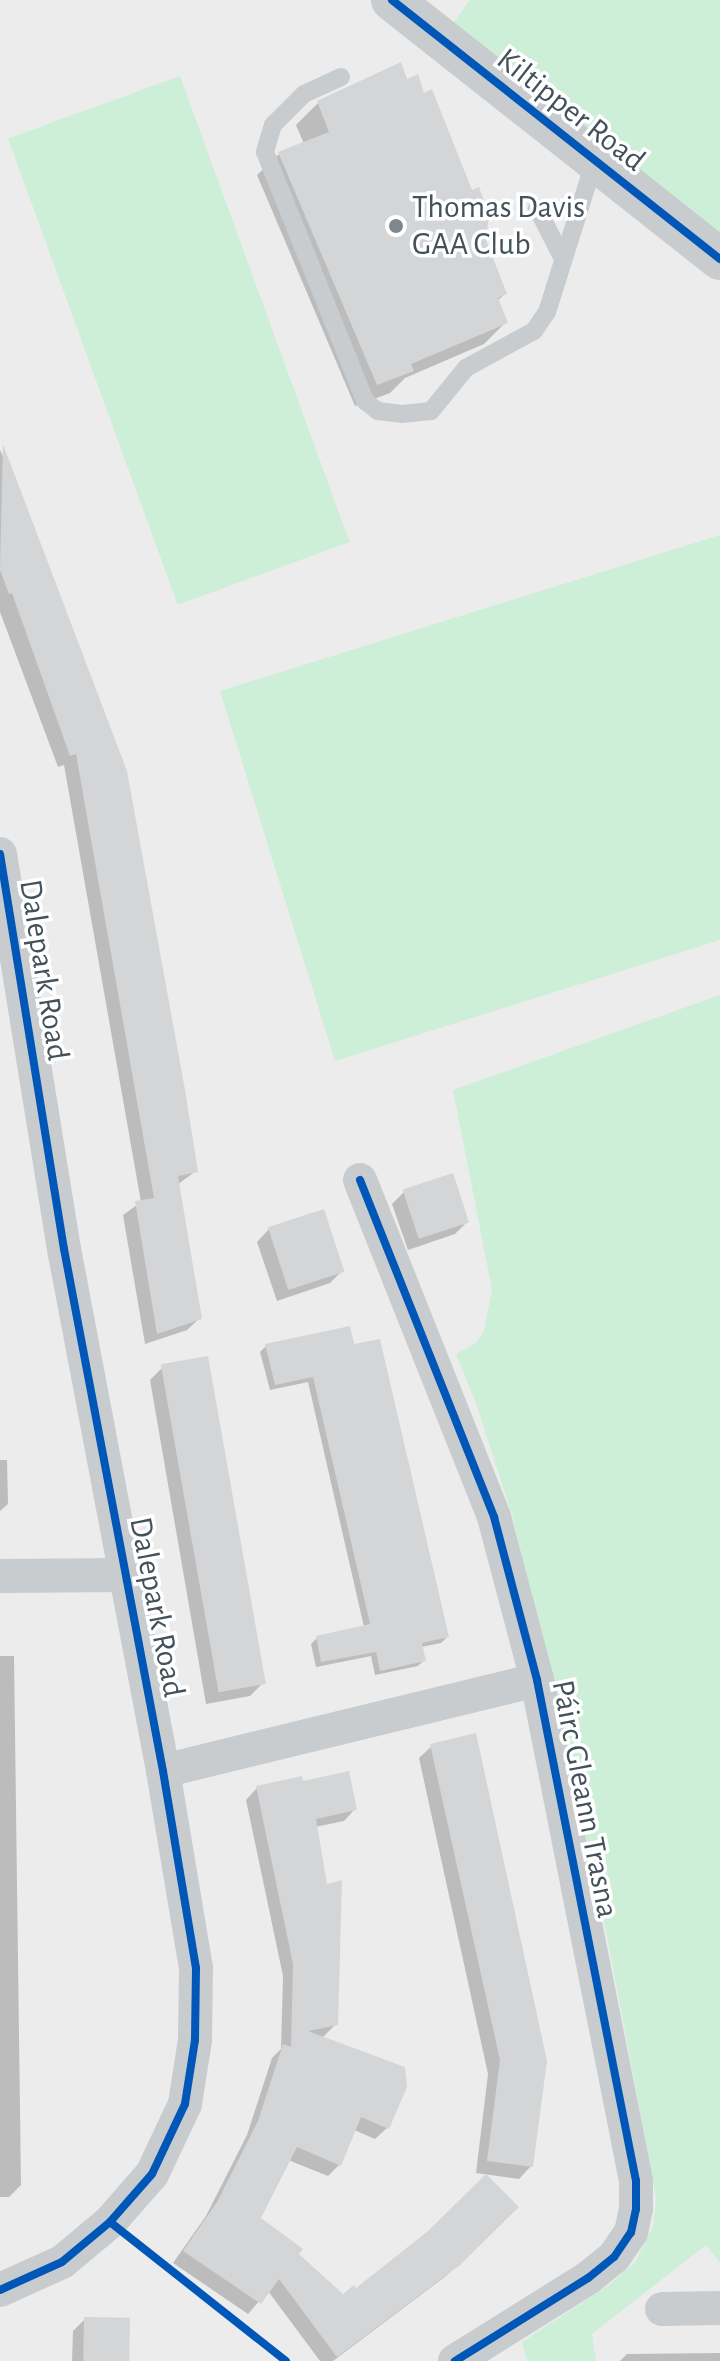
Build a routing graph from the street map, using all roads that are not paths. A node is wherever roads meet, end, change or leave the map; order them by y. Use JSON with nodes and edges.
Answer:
{"nodes":[{"id":1,"x":392,"y":0,"type":"edge"},
{"id":2,"x":341,"y":77,"type":"dead end"},
{"id":3,"x":595,"y":160,"type":"junction"},
{"id":4,"x":537,"y":208,"type":"dead end"},
{"id":5,"x":563,"y":259,"type":"junction"},
{"id":6,"x":720,"y":259,"type":"edge"},
{"id":7,"x":0,"y":854,"type":"edge"},
{"id":8,"x":360,"y":1180,"type":"dead end"},
{"id":9,"x":126,"y":1575,"type":"junction"},
{"id":10,"x":0,"y":1576,"type":"edge"},
{"id":11,"x":537,"y":1680,"type":"junction"},
{"id":12,"x":163,"y":1771,"type":"junction"},
{"id":13,"x":0,"y":2290,"type":"edge"},
{"id":14,"x":720,"y":2308,"type":"edge"},
{"id":15,"x":662,"y":2309,"type":"dead end"},
{"id":16,"x":455,"y":2361,"type":"edge"}],
"edges":[{"from":1,"to":3,"type":"street","name":"Kiltipper Road"},
{"from":2,"to":5,"type":"lane"},
{"from":3,"to":5,"type":"lane"},
{"from":3,"to":6,"type":"street","name":"Kiltipper Road"},
{"from":4,"to":5,"type":"lane"},
{"from":7,"to":9,"type":"street","name":"Dalepark Road"},
{"from":8,"to":11,"type":"street","name":"Páirc Gleann Trasna"},
{"from":9,"to":10,"type":"street"},
{"from":9,"to":12,"type":"street","name":"Dalepark Road"},
{"from":11,"to":12,"type":"street","name":"Páirc Gleann Trasna"},
{"from":11,"to":16,"type":"street","name":"Páirc Gleann Trasna"},
{"from":12,"to":13,"type":"street","name":"Dalepark Road"},
{"from":14,"to":15,"type":"street"}]}
